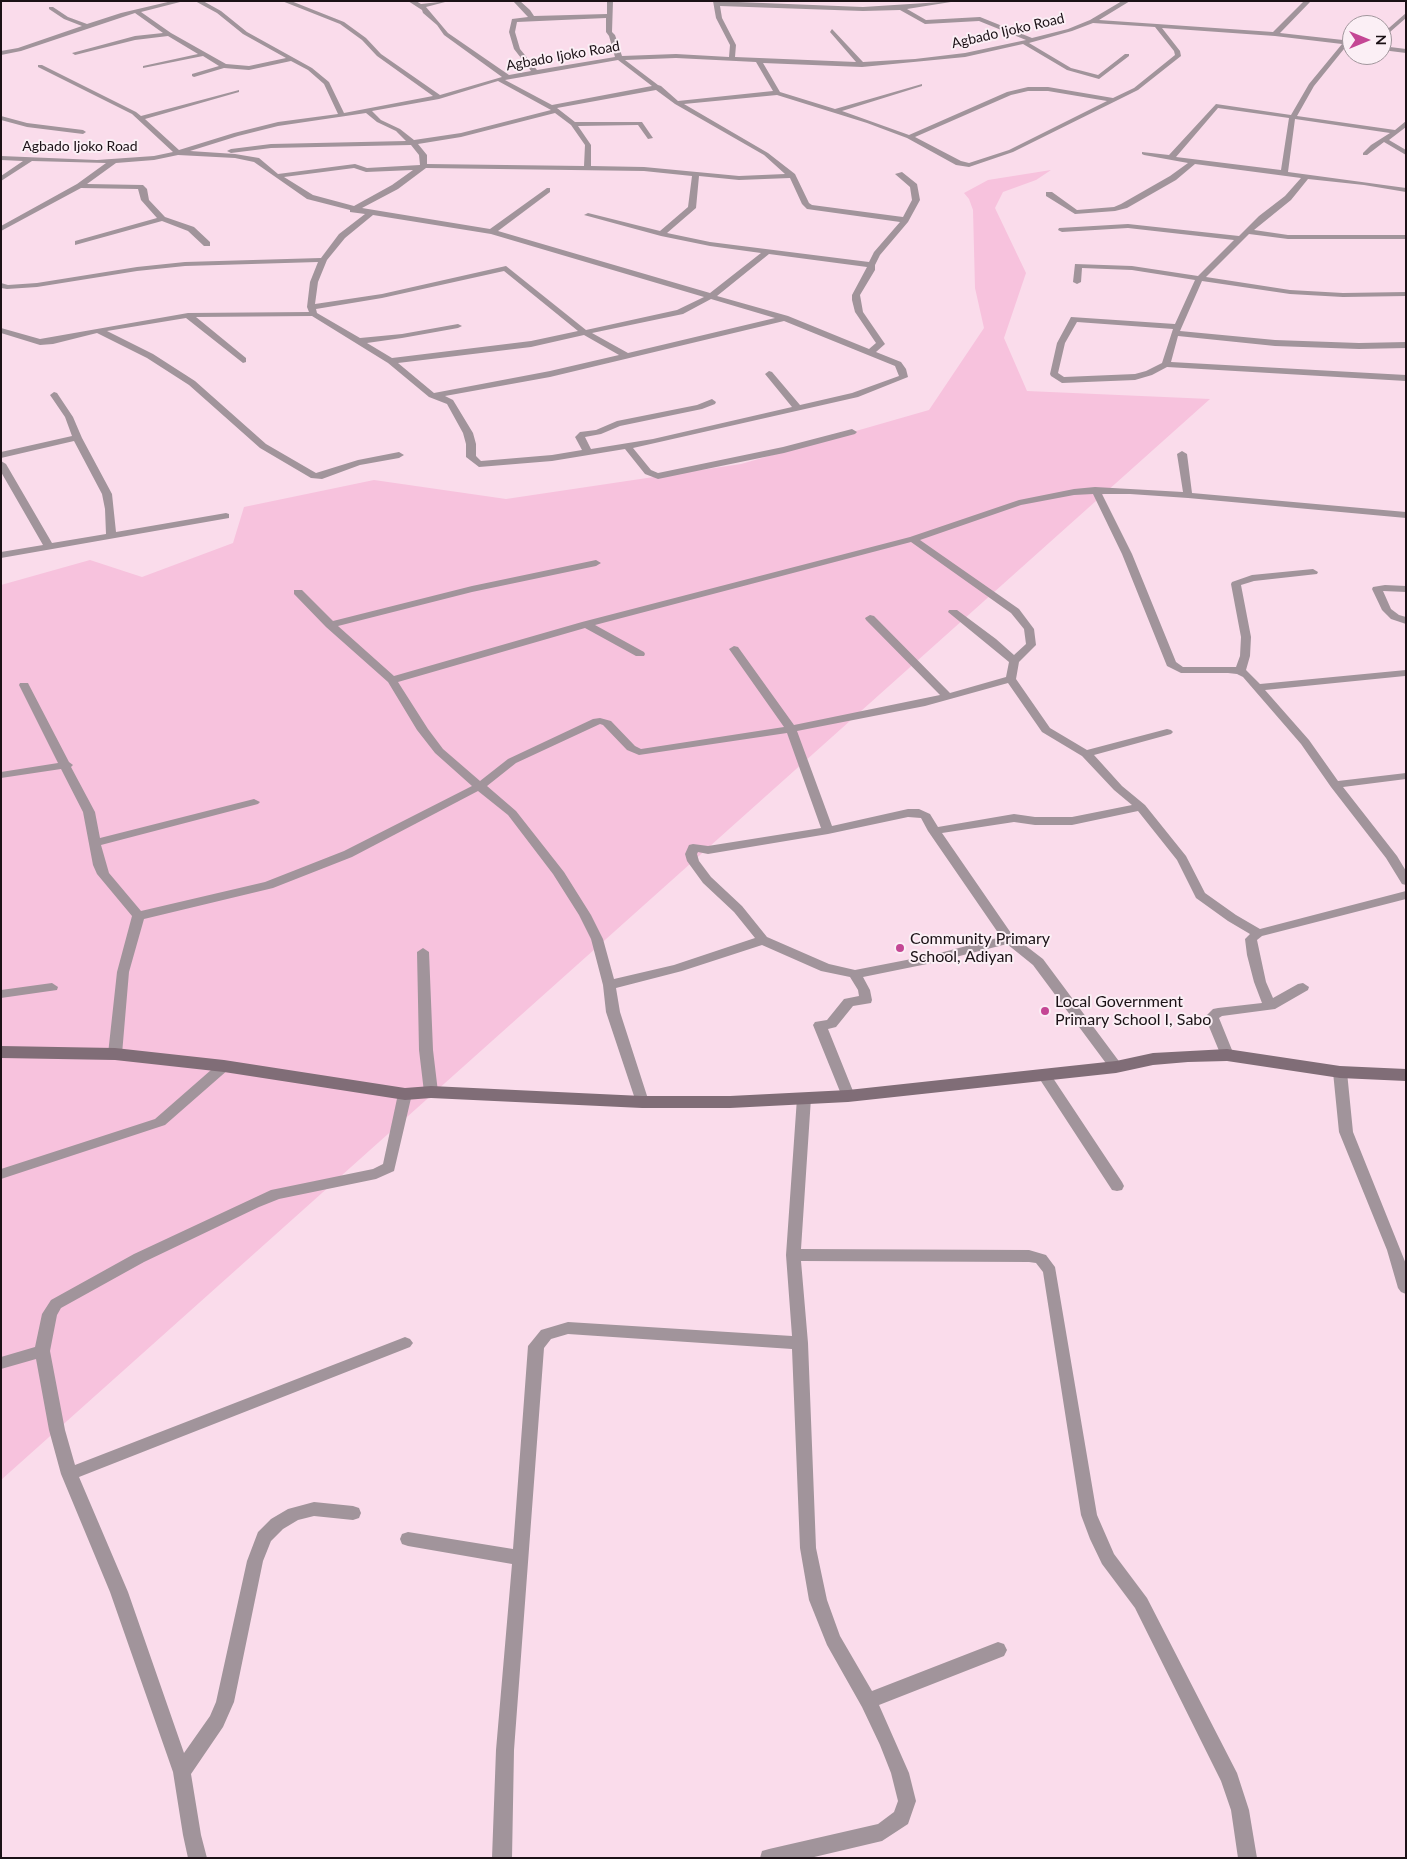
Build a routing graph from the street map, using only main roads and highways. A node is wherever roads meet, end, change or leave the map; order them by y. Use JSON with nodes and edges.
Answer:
{"nodes":[{"id":1,"x":1,"y":1052,"type":"edge"},
{"id":2,"x":1406,"y":1075,"type":"edge"}],
"edges":[{"from":1,"to":2,"type":"main road"}]}
